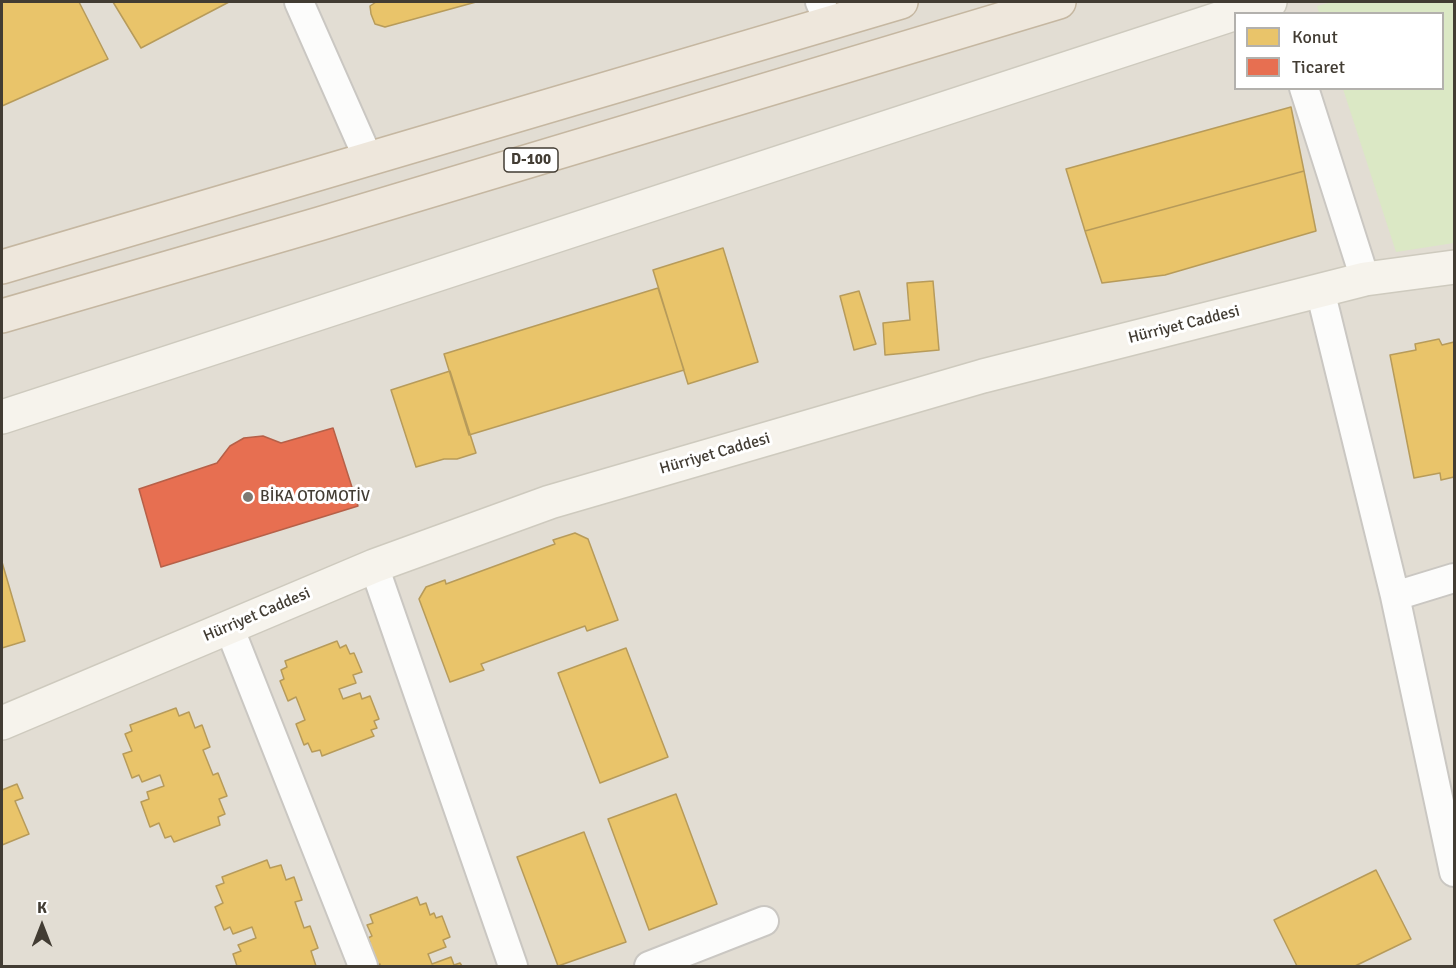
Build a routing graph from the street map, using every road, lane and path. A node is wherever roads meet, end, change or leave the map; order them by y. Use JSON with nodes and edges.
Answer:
{"nodes":[{"id":1,"x":299,"y":2,"type":"edge"},
{"id":2,"x":901,"y":2,"type":"edge"},
{"id":3,"x":1059,"y":2,"type":"edge"},
{"id":4,"x":1270,"y":2,"type":"edge"},
{"id":5,"x":824,"y":12,"type":"edge"},
{"id":6,"x":1239,"y":12,"type":"edge"},
{"id":7,"x":1234,"y":14,"type":"edge"},
{"id":8,"x":1305,"y":90,"type":"edge"},
{"id":9,"x":368,"y":158,"type":"junction"},
{"id":10,"x":2,"y":267,"type":"edge"},
{"id":11,"x":1455,"y":267,"type":"edge"},
{"id":12,"x":1365,"y":279,"type":"junction"},
{"id":13,"x":1320,"y":291,"type":"junction"},
{"id":14,"x":2,"y":316,"type":"edge"},
{"id":15,"x":2,"y":417,"type":"edge"},
{"id":16,"x":374,"y":566,"type":"junction"},
{"id":17,"x":1455,"y":578,"type":"edge"},
{"id":18,"x":1395,"y":596,"type":"junction"},
{"id":19,"x":229,"y":627,"type":"junction"},
{"id":20,"x":2,"y":723,"type":"edge"},
{"id":21,"x":1455,"y":872,"type":"edge"},
{"id":22,"x":764,"y":921,"type":"dead end"},
{"id":23,"x":363,"y":966,"type":"edge"},
{"id":24,"x":513,"y":966,"type":"edge"},
{"id":25,"x":649,"y":966,"type":"edge"}],
"edges":[{"from":1,"to":9,"type":"street"},
{"from":2,"to":5,"type":"highway"},
{"from":3,"to":14,"type":"highway","number":"D-100"},
{"from":4,"to":6,"type":"main road"},
{"from":5,"to":9,"type":"highway"},
{"from":7,"to":15,"type":"main road"},
{"from":8,"to":12,"type":"street"},
{"from":9,"to":10,"type":"highway"},
{"from":11,"to":12,"type":"main road","name":"Hürriyet Caddesi"},
{"from":12,"to":13,"type":"main road","name":"Hürriyet Caddesi"},
{"from":13,"to":16,"type":"main road","name":"Hürriyet Caddesi"},
{"from":13,"to":18,"type":"street"},
{"from":16,"to":19,"type":"main road","name":"Hürriyet Caddesi"},
{"from":16,"to":24,"type":"street"},
{"from":17,"to":18,"type":"street"},
{"from":18,"to":21,"type":"street"},
{"from":19,"to":20,"type":"main road","name":"Hürriyet Caddesi"},
{"from":19,"to":23,"type":"street"},
{"from":22,"to":25,"type":"street"}]}
